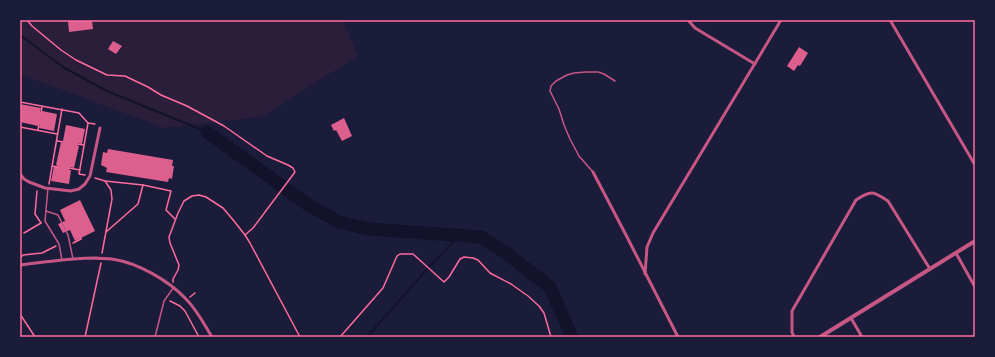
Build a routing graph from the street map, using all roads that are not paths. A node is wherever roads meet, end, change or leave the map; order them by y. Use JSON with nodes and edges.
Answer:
{"nodes":[{"id":1,"x":688,"y":20,"type":"edge"},
{"id":2,"x":781,"y":20,"type":"edge"},
{"id":3,"x":890,"y":20,"type":"edge"},
{"id":4,"x":755,"y":64,"type":"junction"},
{"id":5,"x":615,"y":81,"type":"dead end"},
{"id":6,"x":100,"y":128,"type":"dead end"},
{"id":7,"x":975,"y":165,"type":"edge"},
{"id":8,"x":593,"y":172,"type":"joint"},
{"id":9,"x":20,"y":174,"type":"edge"},
{"id":10,"x":48,"y":188,"type":"junction"},
{"id":11,"x":46,"y":211,"type":"junction"},
{"id":12,"x":975,"y":241,"type":"edge"},
{"id":13,"x":956,"y":253,"type":"junction"},
{"id":14,"x":72,"y":259,"type":"junction"},
{"id":15,"x":62,"y":260,"type":"junction"},
{"id":16,"x":20,"y":264,"type":"edge"},
{"id":17,"x":930,"y":270,"type":"junction"},
{"id":18,"x":645,"y":274,"type":"junction"},
{"id":19,"x":174,"y":287,"type":"junction"},
{"id":20,"x":975,"y":287,"type":"edge"},
{"id":21,"x":851,"y":318,"type":"junction"},
{"id":22,"x":155,"y":337,"type":"edge"},
{"id":23,"x":212,"y":337,"type":"edge"},
{"id":24,"x":678,"y":337,"type":"edge"},
{"id":25,"x":794,"y":337,"type":"edge"},
{"id":26,"x":820,"y":337,"type":"edge"},
{"id":27,"x":862,"y":337,"type":"edge"}],
"edges":[{"from":1,"to":4,"type":"street"},
{"from":2,"to":4,"type":"street"},
{"from":3,"to":7,"type":"street"},
{"from":4,"to":18,"type":"street"},
{"from":5,"to":8,"type":"lane"},
{"from":6,"to":10,"type":"street"},
{"from":8,"to":18,"type":"street"},
{"from":9,"to":10,"type":"street"},
{"from":10,"to":11,"type":"lane"},
{"from":11,"to":14,"type":"lane"},
{"from":11,"to":15,"type":"lane"},
{"from":12,"to":13,"type":"street"},
{"from":13,"to":17,"type":"street"},
{"from":13,"to":20,"type":"street"},
{"from":14,"to":15,"type":"street"},
{"from":14,"to":19,"type":"street"},
{"from":15,"to":16,"type":"street"},
{"from":17,"to":21,"type":"street"},
{"from":17,"to":25,"type":"street"},
{"from":18,"to":24,"type":"street"},
{"from":19,"to":22,"type":"lane"},
{"from":19,"to":23,"type":"street"},
{"from":21,"to":26,"type":"street"},
{"from":21,"to":27,"type":"street"}]}
